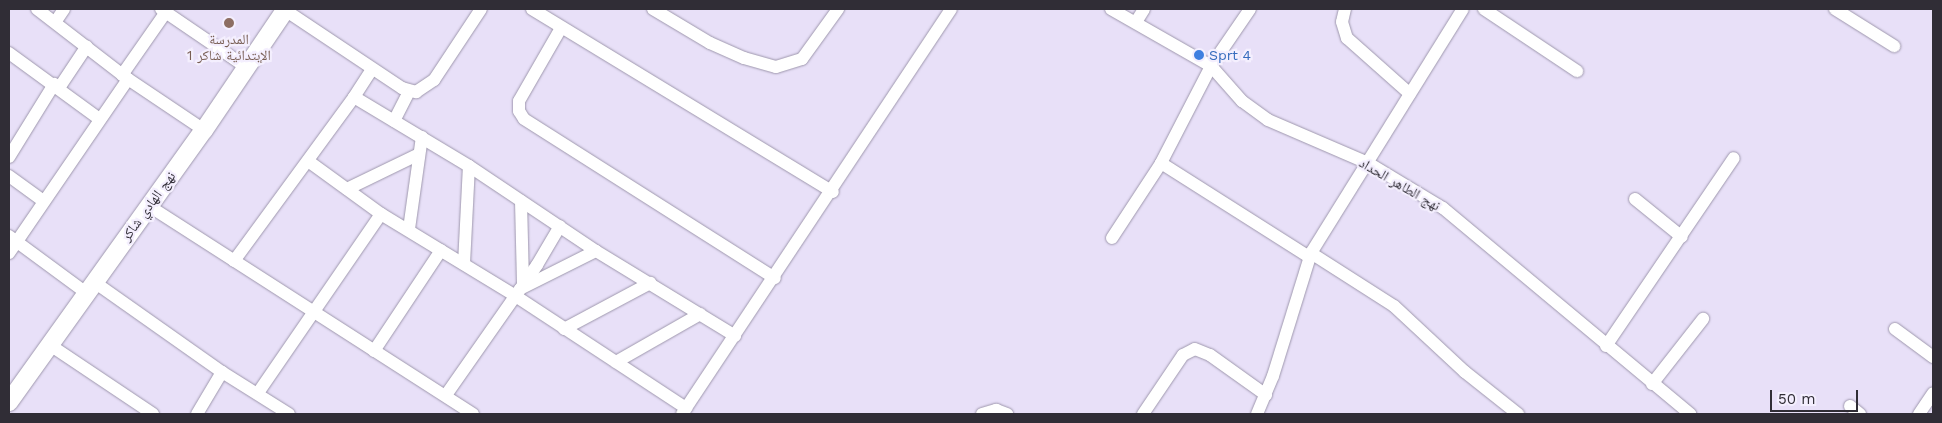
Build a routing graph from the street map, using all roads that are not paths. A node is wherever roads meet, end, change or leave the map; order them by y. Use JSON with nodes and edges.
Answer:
{"nodes":[{"id":1,"x":37,"y":9,"type":"edge"},
{"id":2,"x":64,"y":9,"type":"edge"},
{"id":3,"x":285,"y":9,"type":"edge"},
{"id":4,"x":481,"y":9,"type":"edge"},
{"id":5,"x":532,"y":9,"type":"edge"},
{"id":6,"x":653,"y":9,"type":"edge"},
{"id":7,"x":838,"y":9,"type":"edge"},
{"id":8,"x":952,"y":9,"type":"edge"},
{"id":9,"x":1111,"y":9,"type":"edge"},
{"id":10,"x":1144,"y":9,"type":"edge"},
{"id":11,"x":1250,"y":9,"type":"edge"},
{"id":12,"x":1345,"y":9,"type":"edge"},
{"id":13,"x":1463,"y":9,"type":"edge"},
{"id":14,"x":1484,"y":9,"type":"edge"},
{"id":15,"x":1835,"y":9,"type":"edge"},
{"id":16,"x":163,"y":10,"type":"edge"},
{"id":17,"x":56,"y":22,"type":"junction"},
{"id":18,"x":1136,"y":22,"type":"junction"},
{"id":19,"x":561,"y":28,"type":"junction"},
{"id":20,"x":87,"y":46,"type":"junction"},
{"id":21,"x":1894,"y":46,"type":"dead end"},
{"id":22,"x":9,"y":53,"type":"edge"},
{"id":23,"x":1211,"y":66,"type":"junction"},
{"id":24,"x":246,"y":67,"type":"junction"},
{"id":25,"x":372,"y":69,"type":"junction"},
{"id":26,"x":1578,"y":71,"type":"dead end"},
{"id":27,"x":125,"y":77,"type":"junction"},
{"id":28,"x":56,"y":86,"type":"junction"},
{"id":29,"x":409,"y":91,"type":"junction"},
{"id":30,"x":1410,"y":94,"type":"junction"},
{"id":31,"x":354,"y":97,"type":"junction"},
{"id":32,"x":98,"y":118,"type":"junction"},
{"id":33,"x":394,"y":121,"type":"junction"},
{"id":34,"x":204,"y":130,"type":"junction"},
{"id":35,"x":422,"y":137,"type":"junction"},
{"id":36,"x":419,"y":154,"type":"junction"},
{"id":37,"x":9,"y":157,"type":"edge"},
{"id":38,"x":1734,"y":158,"type":"dead end"},
{"id":39,"x":308,"y":161,"type":"junction"},
{"id":40,"x":1161,"y":163,"type":"junction"},
{"id":41,"x":1368,"y":163,"type":"junction"},
{"id":42,"x":469,"y":166,"type":"junction"},
{"id":43,"x":9,"y":176,"type":"edge"},
{"id":44,"x":347,"y":189,"type":"junction"},
{"id":45,"x":833,"y":192,"type":"junction"},
{"id":46,"x":1635,"y":199,"type":"dead end"},
{"id":47,"x":42,"y":200,"type":"junction"},
{"id":48,"x":521,"y":201,"type":"junction"},
{"id":49,"x":149,"y":206,"type":"junction"},
{"id":50,"x":381,"y":214,"type":"junction"},
{"id":51,"x":560,"y":226,"type":"junction"},
{"id":52,"x":409,"y":229,"type":"junction"},
{"id":53,"x":1112,"y":238,"type":"dead end"},
{"id":54,"x":1682,"y":238,"type":"junction"},
{"id":55,"x":13,"y":239,"type":"edge"},
{"id":56,"x":441,"y":250,"type":"junction"},
{"id":57,"x":596,"y":251,"type":"junction"},
{"id":58,"x":9,"y":253,"type":"edge"},
{"id":59,"x":1310,"y":255,"type":"junction"},
{"id":60,"x":234,"y":261,"type":"junction"},
{"id":61,"x":464,"y":264,"type":"junction"},
{"id":62,"x":775,"y":278,"type":"junction"},
{"id":63,"x":650,"y":283,"type":"junction"},
{"id":64,"x":89,"y":287,"type":"junction"},
{"id":65,"x":519,"y":290,"type":"junction"},
{"id":66,"x":313,"y":313,"type":"junction"},
{"id":67,"x":700,"y":314,"type":"junction"},
{"id":68,"x":1703,"y":319,"type":"dead end"},
{"id":69,"x":564,"y":329,"type":"junction"},
{"id":70,"x":1895,"y":329,"type":"dead end"},
{"id":71,"x":735,"y":336,"type":"junction"},
{"id":72,"x":50,"y":345,"type":"junction"},
{"id":73,"x":1606,"y":346,"type":"junction"},
{"id":74,"x":374,"y":351,"type":"junction"},
{"id":75,"x":1933,"y":357,"type":"edge"},
{"id":76,"x":616,"y":362,"type":"junction"},
{"id":77,"x":222,"y":372,"type":"junction"},
{"id":78,"x":1652,"y":384,"type":"junction"},
{"id":79,"x":258,"y":393,"type":"junction"},
{"id":80,"x":1933,"y":393,"type":"edge"},
{"id":81,"x":1266,"y":395,"type":"junction"},
{"id":82,"x":446,"y":396,"type":"junction"},
{"id":83,"x":9,"y":402,"type":"edge"},
{"id":84,"x":1850,"y":406,"type":"dead end"},
{"id":85,"x":684,"y":411,"type":"edge"},
{"id":86,"x":469,"y":413,"type":"edge"},
{"id":87,"x":154,"y":414,"type":"edge"},
{"id":88,"x":197,"y":414,"type":"edge"},
{"id":89,"x":289,"y":414,"type":"edge"},
{"id":90,"x":982,"y":414,"type":"edge"},
{"id":91,"x":1007,"y":414,"type":"edge"},
{"id":92,"x":1143,"y":414,"type":"edge"},
{"id":93,"x":1257,"y":414,"type":"edge"},
{"id":94,"x":1518,"y":414,"type":"edge"},
{"id":95,"x":1690,"y":414,"type":"edge"},
{"id":96,"x":1860,"y":414,"type":"edge"},
{"id":97,"x":1919,"y":414,"type":"edge"}],
"edges":[{"from":1,"to":17,"type":"street"},
{"from":2,"to":17,"type":"street"},
{"from":3,"to":24,"type":"street","name":"نهج الهادي شاكر"},
{"from":3,"to":25,"type":"street"},
{"from":4,"to":29,"type":"street"},
{"from":5,"to":19,"type":"street"},
{"from":6,"to":7,"type":"street"},
{"from":8,"to":45,"type":"street"},
{"from":9,"to":18,"type":"street","name":"نهج الطاهر الحداد"},
{"from":10,"to":18,"type":"street"},
{"from":11,"to":23,"type":"street"},
{"from":12,"to":30,"type":"street"},
{"from":13,"to":30,"type":"street"},
{"from":14,"to":26,"type":"street"},
{"from":15,"to":21,"type":"street"},
{"from":16,"to":24,"type":"street"},
{"from":16,"to":27,"type":"street"},
{"from":17,"to":20,"type":"street"},
{"from":18,"to":23,"type":"street","name":"نهج الطاهر الحداد"},
{"from":19,"to":45,"type":"street"},
{"from":19,"to":62,"type":"street"},
{"from":20,"to":27,"type":"street"},
{"from":20,"to":28,"type":"street"},
{"from":22,"to":28,"type":"street"},
{"from":23,"to":40,"type":"street"},
{"from":23,"to":41,"type":"street","name":"نهج الطاهر الحداد"},
{"from":24,"to":34,"type":"street","name":"نهج الهادي شاكر"},
{"from":25,"to":29,"type":"street"},
{"from":25,"to":31,"type":"street"},
{"from":27,"to":32,"type":"street"},
{"from":27,"to":34,"type":"street"},
{"from":28,"to":32,"type":"street"},
{"from":28,"to":37,"type":"street"},
{"from":29,"to":33,"type":"street"},
{"from":30,"to":41,"type":"street"},
{"from":31,"to":33,"type":"street"},
{"from":31,"to":39,"type":"street"},
{"from":32,"to":47,"type":"street"},
{"from":33,"to":35,"type":"street"},
{"from":34,"to":49,"type":"street","name":"نهج الهادي شاكر"},
{"from":35,"to":36,"type":"street"},
{"from":35,"to":42,"type":"street"},
{"from":36,"to":44,"type":"street"},
{"from":36,"to":52,"type":"street"},
{"from":38,"to":54,"type":"street"},
{"from":39,"to":44,"type":"street"},
{"from":39,"to":60,"type":"street"},
{"from":40,"to":53,"type":"street"},
{"from":40,"to":59,"type":"street"},
{"from":41,"to":59,"type":"street"},
{"from":41,"to":73,"type":"street","name":"نهج الطاهر الحداد"},
{"from":42,"to":48,"type":"street"},
{"from":42,"to":61,"type":"street"},
{"from":43,"to":47,"type":"street"},
{"from":44,"to":50,"type":"street"},
{"from":45,"to":62,"type":"street"},
{"from":46,"to":54,"type":"street"},
{"from":47,"to":55,"type":"street"},
{"from":48,"to":51,"type":"street"},
{"from":48,"to":65,"type":"street"},
{"from":49,"to":60,"type":"street"},
{"from":49,"to":64,"type":"street","name":"نهج الهادي شاكر"},
{"from":50,"to":52,"type":"street"},
{"from":50,"to":66,"type":"street"},
{"from":51,"to":57,"type":"street"},
{"from":51,"to":65,"type":"street"},
{"from":52,"to":56,"type":"street"},
{"from":54,"to":73,"type":"street"},
{"from":55,"to":58,"type":"street"},
{"from":55,"to":64,"type":"street"},
{"from":56,"to":61,"type":"street"},
{"from":56,"to":74,"type":"street"},
{"from":57,"to":63,"type":"street"},
{"from":57,"to":65,"type":"street"},
{"from":59,"to":81,"type":"street"},
{"from":59,"to":94,"type":"street"},
{"from":60,"to":66,"type":"street"},
{"from":61,"to":65,"type":"street"},
{"from":62,"to":71,"type":"street"},
{"from":63,"to":67,"type":"street"},
{"from":63,"to":69,"type":"street"},
{"from":64,"to":72,"type":"street","name":"نهج الهادي شاكر"},
{"from":64,"to":77,"type":"street"},
{"from":65,"to":69,"type":"street"},
{"from":65,"to":82,"type":"street"},
{"from":66,"to":74,"type":"street"},
{"from":66,"to":79,"type":"street"},
{"from":67,"to":71,"type":"street"},
{"from":67,"to":76,"type":"street"},
{"from":68,"to":78,"type":"street"},
{"from":69,"to":76,"type":"street"},
{"from":70,"to":75,"type":"street"},
{"from":71,"to":85,"type":"street"},
{"from":72,"to":83,"type":"street","name":"نهج الهادي شاكر"},
{"from":72,"to":87,"type":"street"},
{"from":73,"to":78,"type":"street","name":"نهج الطاهر الحداد"},
{"from":74,"to":82,"type":"street"},
{"from":76,"to":85,"type":"street"},
{"from":77,"to":79,"type":"street"},
{"from":77,"to":88,"type":"street"},
{"from":78,"to":95,"type":"street","name":"نهج الطاهر الحداد"},
{"from":79,"to":89,"type":"street"},
{"from":80,"to":97,"type":"street"},
{"from":81,"to":92,"type":"street"},
{"from":81,"to":93,"type":"street"},
{"from":82,"to":86,"type":"street"},
{"from":84,"to":96,"type":"street"},
{"from":90,"to":91,"type":"street"}]}
